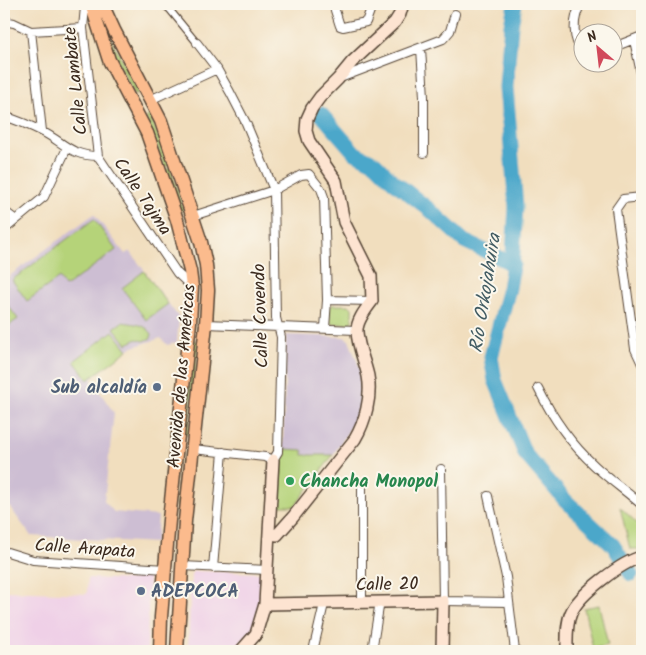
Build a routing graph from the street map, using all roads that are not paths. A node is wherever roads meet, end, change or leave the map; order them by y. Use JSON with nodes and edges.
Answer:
{"nodes":[{"id":1,"x":87,"y":4,"type":"edge"},
{"id":2,"x":91,"y":4,"type":"edge"},
{"id":3,"x":102,"y":4,"type":"edge"},
{"id":4,"x":163,"y":4,"type":"edge"},
{"id":5,"x":333,"y":4,"type":"edge"},
{"id":6,"x":403,"y":4,"type":"edge"},
{"id":7,"x":581,"y":4,"type":"edge"},
{"id":8,"x":370,"y":11,"type":"dead end"},
{"id":9,"x":455,"y":14,"type":"dead end"},
{"id":10,"x":4,"y":21,"type":"edge"},
{"id":11,"x":575,"y":22,"type":"edge"},
{"id":12,"x":83,"y":28,"type":"junction"},
{"id":13,"x":31,"y":31,"type":"junction"},
{"id":14,"x":642,"y":36,"type":"edge"},
{"id":15,"x":634,"y":40,"type":"junction"},
{"id":16,"x":198,"y":43,"type":"joint"},
{"id":17,"x":624,"y":44,"type":"edge"},
{"id":18,"x":421,"y":48,"type":"junction"},
{"id":19,"x":217,"y":69,"type":"junction"},
{"id":20,"x":642,"y":78,"type":"edge"},
{"id":21,"x":338,"y":79,"type":"junction"},
{"id":22,"x":150,"y":100,"type":"junction"},
{"id":23,"x":134,"y":108,"type":"junction"},
{"id":24,"x":4,"y":116,"type":"edge"},
{"id":25,"x":42,"y":131,"type":"junction"},
{"id":26,"x":67,"y":148,"type":"junction"},
{"id":27,"x":424,"y":153,"type":"dead end"},
{"id":28,"x":98,"y":156,"type":"junction"},
{"id":29,"x":274,"y":190,"type":"junction"},
{"id":30,"x":642,"y":197,"type":"edge"},
{"id":31,"x":4,"y":211,"type":"edge"},
{"id":32,"x":193,"y":216,"type":"junction"},
{"id":33,"x":16,"y":220,"type":"junction"},
{"id":34,"x":177,"y":220,"type":"junction"},
{"id":35,"x":4,"y":230,"type":"edge"},
{"id":36,"x":192,"y":287,"type":"junction"},
{"id":37,"x":327,"y":300,"type":"junction"},
{"id":38,"x":372,"y":301,"type":"junction"},
{"id":39,"x":190,"y":322,"type":"junction"},
{"id":40,"x":206,"y":324,"type":"junction"},
{"id":41,"x":278,"y":328,"type":"junction"},
{"id":42,"x":326,"y":328,"type":"junction"},
{"id":43,"x":356,"y":330,"type":"junction"},
{"id":44,"x":642,"y":336,"type":"edge"},
{"id":45,"x":635,"y":341,"type":"junction"},
{"id":46,"x":642,"y":364,"type":"edge"},
{"id":47,"x":538,"y":388,"type":"dead end"},
{"id":48,"x":177,"y":448,"type":"junction"},
{"id":49,"x":193,"y":449,"type":"junction"},
{"id":50,"x":223,"y":452,"type":"junction"},
{"id":51,"x":273,"y":460,"type":"junction"},
{"id":52,"x":441,"y":469,"type":"dead end"},
{"id":53,"x":362,"y":484,"type":"dead end"},
{"id":54,"x":488,"y":496,"type":"dead end"},
{"id":55,"x":642,"y":505,"type":"edge"},
{"id":56,"x":169,"y":520,"type":"junction"},
{"id":57,"x":185,"y":522,"type":"junction"},
{"id":58,"x":269,"y":534,"type":"junction"},
{"id":59,"x":4,"y":551,"type":"edge"},
{"id":60,"x":639,"y":557,"type":"edge"},
{"id":61,"x":182,"y":566,"type":"junction"},
{"id":62,"x":214,"y":568,"type":"junction"},
{"id":63,"x":165,"y":569,"type":"junction"},
{"id":64,"x":267,"y":570,"type":"junction"},
{"id":65,"x":443,"y":601,"type":"junction"},
{"id":66,"x":362,"y":602,"type":"junction"},
{"id":67,"x":380,"y":602,"type":"junction"},
{"id":68,"x":509,"y":602,"type":"junction"},
{"id":69,"x":266,"y":604,"type":"junction"},
{"id":70,"x":324,"y":604,"type":"junction"},
{"id":71,"x":160,"y":651,"type":"edge"},
{"id":72,"x":178,"y":651,"type":"edge"},
{"id":73,"x":241,"y":651,"type":"edge"},
{"id":74,"x":313,"y":651,"type":"edge"},
{"id":75,"x":372,"y":651,"type":"edge"},
{"id":76,"x":442,"y":651,"type":"edge"},
{"id":77,"x":515,"y":651,"type":"edge"},
{"id":78,"x":567,"y":651,"type":"edge"}],
"edges":[{"from":1,"to":12,"type":"street","name":"Calle Lambate"},
{"from":2,"to":23,"type":"main road","name":"Avenida de las Américas"},
{"from":3,"to":22,"type":"main road","name":"Avenida de las Américas"},
{"from":4,"to":16,"type":"street","name":"Calle Covendo"},
{"from":5,"to":8,"type":"street"},
{"from":6,"to":21,"type":"main road"},
{"from":7,"to":11,"type":"street"},
{"from":9,"to":18,"type":"street"},
{"from":10,"to":13,"type":"street"},
{"from":12,"to":13,"type":"street"},
{"from":12,"to":28,"type":"street","name":"Calle Lambate"},
{"from":13,"to":25,"type":"street"},
{"from":14,"to":15,"type":"street"},
{"from":15,"to":17,"type":"street"},
{"from":15,"to":20,"type":"street"},
{"from":16,"to":19,"type":"street","name":"Calle Covendo"},
{"from":18,"to":21,"type":"street"},
{"from":18,"to":27,"type":"street"},
{"from":19,"to":22,"type":"street"},
{"from":19,"to":29,"type":"street","name":"Calle Covendo"},
{"from":21,"to":38,"type":"main road"},
{"from":22,"to":23,"type":"main road"},
{"from":22,"to":32,"type":"main road","name":"Avenida de las Américas"},
{"from":23,"to":34,"type":"main road","name":"Avenida de las Américas"},
{"from":24,"to":25,"type":"street","name":"Calle Tajma"},
{"from":25,"to":26,"type":"street","name":"Calle Tajma"},
{"from":26,"to":28,"type":"street","name":"Calle Tajma"},
{"from":26,"to":33,"type":"street"},
{"from":28,"to":36,"type":"street","name":"Calle Tajma"},
{"from":29,"to":32,"type":"street"},
{"from":29,"to":37,"type":"street"},
{"from":29,"to":41,"type":"street","name":"Calle Covendo"},
{"from":30,"to":45,"type":"street"},
{"from":31,"to":33,"type":"street"},
{"from":32,"to":34,"type":"main road"},
{"from":32,"to":40,"type":"main road","name":"Avenida de las Américas"},
{"from":33,"to":35,"type":"street"},
{"from":34,"to":36,"type":"main road","name":"Avenida de las Américas"},
{"from":36,"to":39,"type":"main road","name":"Avenida de las Américas"},
{"from":37,"to":38,"type":"street"},
{"from":37,"to":42,"type":"street"},
{"from":38,"to":43,"type":"main road"},
{"from":39,"to":40,"type":"main road"},
{"from":39,"to":48,"type":"main road","name":"Avenida de las Américas"},
{"from":40,"to":41,"type":"street"},
{"from":40,"to":49,"type":"main road","name":"Avenida de las Américas"},
{"from":41,"to":42,"type":"street"},
{"from":41,"to":51,"type":"street","name":"Calle Covendo"},
{"from":42,"to":43,"type":"street"},
{"from":43,"to":58,"type":"main road"},
{"from":44,"to":45,"type":"street"},
{"from":45,"to":46,"type":"street"},
{"from":47,"to":55,"type":"street"},
{"from":48,"to":49,"type":"main road"},
{"from":48,"to":56,"type":"main road","name":"Avenida de las Américas"},
{"from":49,"to":50,"type":"street"},
{"from":49,"to":57,"type":"main road","name":"Avenida de las Américas"},
{"from":50,"to":51,"type":"street"},
{"from":50,"to":62,"type":"street"},
{"from":51,"to":58,"type":"main road","name":"Calle Covendo"},
{"from":52,"to":65,"type":"street"},
{"from":53,"to":66,"type":"street"},
{"from":54,"to":68,"type":"street"},
{"from":56,"to":57,"type":"main road"},
{"from":56,"to":63,"type":"main road","name":"Avenida de las Américas"},
{"from":57,"to":61,"type":"main road","name":"Avenida de las Américas"},
{"from":58,"to":64,"type":"main road","name":"Calle Covendo"},
{"from":59,"to":63,"type":"street","name":"Calle Arapata"},
{"from":60,"to":78,"type":"main road"},
{"from":61,"to":62,"type":"street"},
{"from":61,"to":63,"type":"main road"},
{"from":61,"to":72,"type":"main road","name":"Avenida de las Américas"},
{"from":62,"to":64,"type":"street"},
{"from":63,"to":71,"type":"main road","name":"Avenida de las Américas"},
{"from":64,"to":69,"type":"main road","name":"Calle Covendo"},
{"from":65,"to":67,"type":"main road","name":"Calle 20"},
{"from":65,"to":68,"type":"street","name":"Calle 20"},
{"from":65,"to":76,"type":"main road"},
{"from":66,"to":67,"type":"main road","name":"Calle 20"},
{"from":66,"to":70,"type":"main road","name":"Calle 20"},
{"from":67,"to":75,"type":"street"},
{"from":68,"to":77,"type":"street"},
{"from":69,"to":70,"type":"main road","name":"Calle 20"},
{"from":69,"to":73,"type":"main road","name":"Calle Covendo"},
{"from":70,"to":74,"type":"street"}]}
